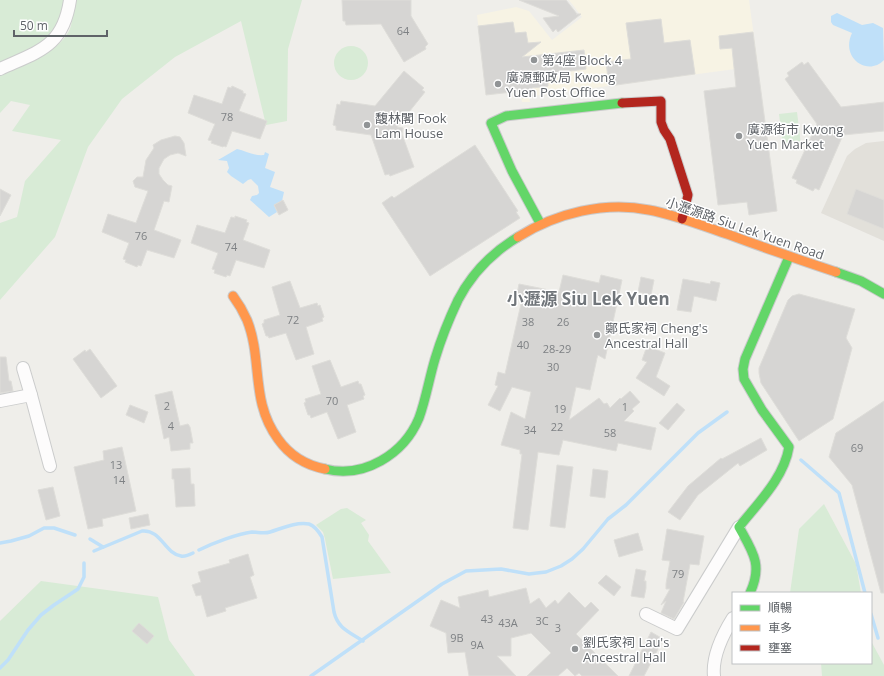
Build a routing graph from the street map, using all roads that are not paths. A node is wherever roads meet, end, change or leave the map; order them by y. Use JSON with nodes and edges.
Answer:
{"nodes":[{"id":1,"x":70,"y":0,"type":"edge"},
{"id":2,"x":0,"y":69,"type":"edge"},
{"id":3,"x":682,"y":219,"type":"junction"},
{"id":4,"x":540,"y":223,"type":"junction"},
{"id":5,"x":789,"y":257,"type":"junction"},
{"id":6,"x":860,"y":281,"type":"junction"},
{"id":7,"x":884,"y":283,"type":"edge"},
{"id":8,"x":884,"y":294,"type":"edge"},
{"id":9,"x":233,"y":296,"type":"dead end"},
{"id":10,"x":23,"y":368,"type":"dead end"},
{"id":11,"x":31,"y":395,"type":"junction"},
{"id":12,"x":0,"y":401,"type":"edge"},
{"id":13,"x":50,"y":466,"type":"dead end"},
{"id":14,"x":739,"y":527,"type":"junction"},
{"id":15,"x":750,"y":592,"type":"edge"},
{"id":16,"x":646,"y":614,"type":"dead end"},
{"id":17,"x":732,"y":620,"type":"edge"},
{"id":18,"x":714,"y":676,"type":"edge"}],
"edges":[{"from":1,"to":2,"type":"street"},
{"from":3,"to":4,"type":"street","name":"小瀝源路 Siu Lek Yuen Road"},
{"from":3,"to":4,"type":"street"},
{"from":3,"to":5,"type":"street","name":"小瀝源路 Siu Lek Yuen Road"},
{"from":4,"to":9,"type":"street","name":"小瀝源路 Siu Lek Yuen Road"},
{"from":5,"to":6,"type":"street","name":"小瀝源路 Siu Lek Yuen Road"},
{"from":5,"to":14,"type":"street"},
{"from":6,"to":7,"type":"street","name":"小瀝源路 Siu Lek Yuen Road"},
{"from":6,"to":8,"type":"street","name":"小瀝源路 Siu Lek Yuen Road"},
{"from":10,"to":11,"type":"street"},
{"from":11,"to":12,"type":"street"},
{"from":11,"to":13,"type":"street"},
{"from":14,"to":15,"type":"street"},
{"from":14,"to":16,"type":"street"},
{"from":17,"to":18,"type":"street"}]}
